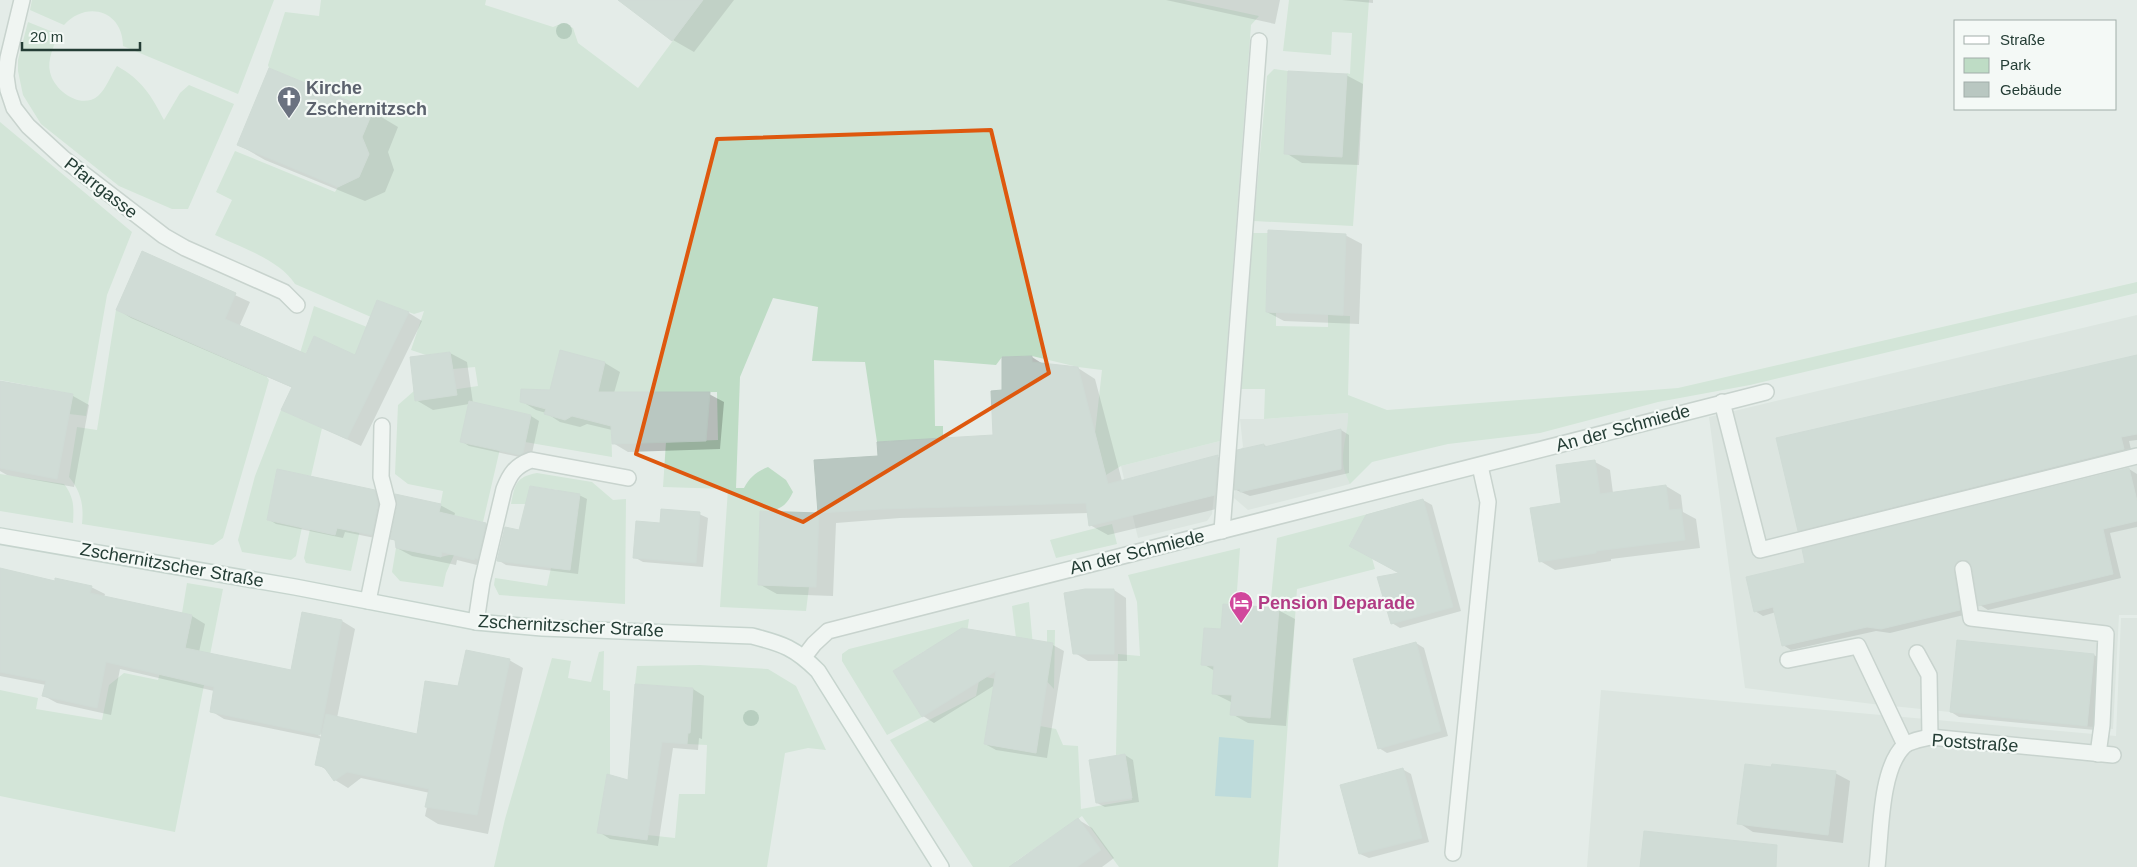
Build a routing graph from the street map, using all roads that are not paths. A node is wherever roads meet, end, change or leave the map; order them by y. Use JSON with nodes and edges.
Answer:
{"nodes":[{"id":1,"x":22,"y":0,"type":"edge"},
{"id":2,"x":1259,"y":41,"type":"dead end"},
{"id":3,"x":297,"y":305,"type":"dead end"},
{"id":4,"x":1766,"y":392,"type":"dead end"},
{"id":5,"x":1722,"y":402,"type":"junction"},
{"id":6,"x":382,"y":426,"type":"dead end"},
{"id":7,"x":2137,"y":456,"type":"edge"},
{"id":8,"x":1480,"y":466,"type":"junction"},
{"id":9,"x":628,"y":478,"type":"dead end"},
{"id":10,"x":1222,"y":531,"type":"junction"},
{"id":11,"x":0,"y":536,"type":"edge"},
{"id":12,"x":1963,"y":569,"type":"dead end"},
{"id":13,"x":368,"y":601,"type":"junction"},
{"id":14,"x":476,"y":622,"type":"junction"},
{"id":15,"x":1917,"y":653,"type":"dead end"},
{"id":16,"x":804,"y":657,"type":"junction"},
{"id":17,"x":1788,"y":660,"type":"dead end"},
{"id":18,"x":1930,"y":737,"type":"junction"},
{"id":19,"x":1905,"y":745,"type":"junction"},
{"id":20,"x":2098,"y":754,"type":"junction"},
{"id":21,"x":2113,"y":755,"type":"dead end"},
{"id":22,"x":1453,"y":854,"type":"dead end"},
{"id":23,"x":941,"y":867,"type":"edge"},
{"id":24,"x":1877,"y":867,"type":"edge"}],
"edges":[{"from":1,"to":3,"type":"street","name":"Pfarrgasse"},
{"from":2,"to":10,"type":"street"},
{"from":4,"to":5,"type":"street","name":"An der Schmiede"},
{"from":5,"to":7,"type":"street"},
{"from":5,"to":8,"type":"street","name":"An der Schmiede"},
{"from":6,"to":13,"type":"street"},
{"from":8,"to":10,"type":"street","name":"An der Schmiede"},
{"from":8,"to":22,"type":"street"},
{"from":9,"to":14,"type":"street"},
{"from":10,"to":16,"type":"street","name":"An der Schmiede"},
{"from":11,"to":13,"type":"street","name":"Zschernitzscher Straße"},
{"from":12,"to":20,"type":"street"},
{"from":13,"to":14,"type":"street","name":"Zschernitzscher Straße"},
{"from":14,"to":16,"type":"street","name":"Zschernitzscher Straße"},
{"from":15,"to":18,"type":"street"},
{"from":16,"to":23,"type":"street","name":"Zschernitzscher Straße"},
{"from":17,"to":19,"type":"street"},
{"from":18,"to":19,"type":"street","name":"Poststraße"},
{"from":18,"to":20,"type":"street","name":"Poststraße"},
{"from":19,"to":24,"type":"street"},
{"from":20,"to":21,"type":"street","name":"Poststraße"}]}
